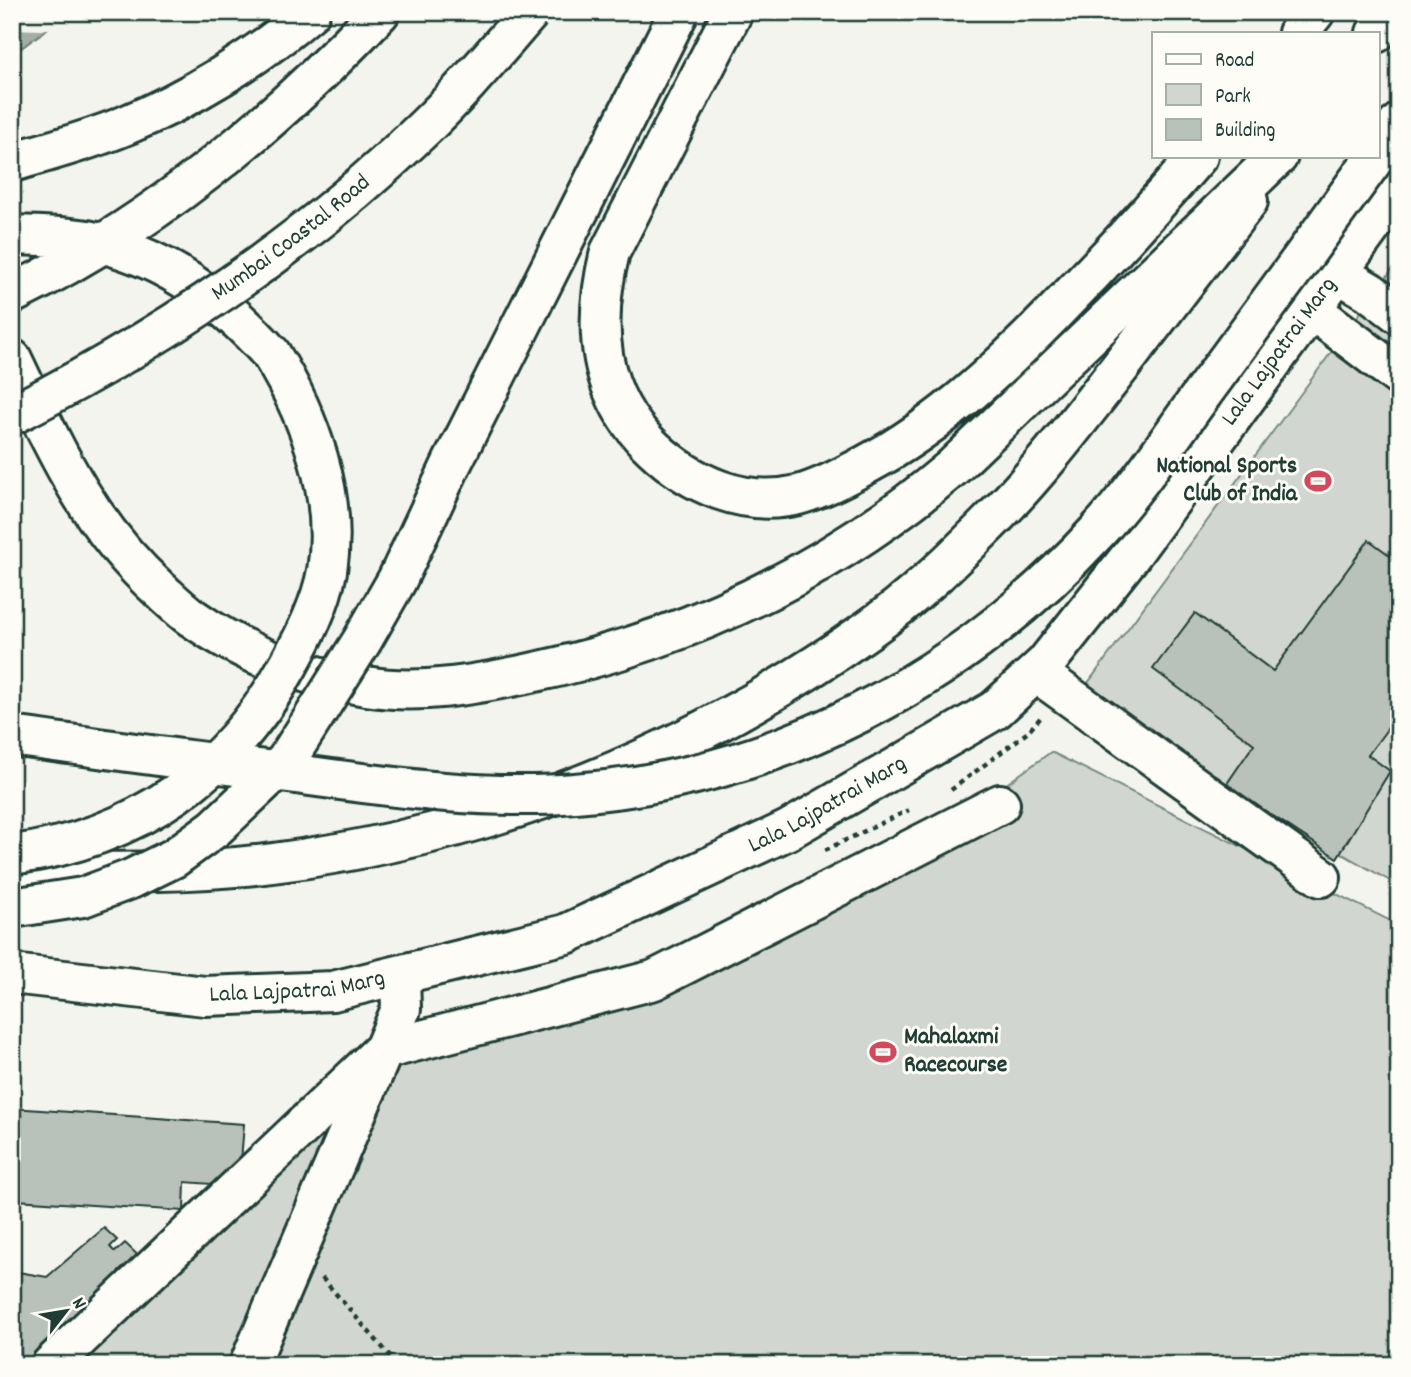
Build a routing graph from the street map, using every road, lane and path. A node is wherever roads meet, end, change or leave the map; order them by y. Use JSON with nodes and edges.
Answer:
{"nodes":[{"id":1,"x":310,"y":12,"type":"edge"},
{"id":2,"x":380,"y":12,"type":"edge"},
{"id":3,"x":530,"y":12,"type":"edge"},
{"id":4,"x":679,"y":12,"type":"edge"},
{"id":5,"x":733,"y":12,"type":"edge"},
{"id":6,"x":1315,"y":12,"type":"edge"},
{"id":7,"x":1392,"y":12,"type":"edge"},
{"id":8,"x":1299,"y":32,"type":"edge"},
{"id":9,"x":1377,"y":32,"type":"edge"},
{"id":10,"x":1399,"y":123,"type":"edge"},
{"id":11,"x":1380,"y":150,"type":"edge"},
{"id":12,"x":1196,"y":158,"type":"edge"},
{"id":13,"x":1278,"y":158,"type":"edge"},
{"id":14,"x":1278,"y":158,"type":"edge"},
{"id":15,"x":1374,"y":158,"type":"edge"},
{"id":16,"x":12,"y":162,"type":"edge"},
{"id":17,"x":1399,"y":189,"type":"edge"},
{"id":18,"x":12,"y":235,"type":"edge"},
{"id":19,"x":1338,"y":273,"type":"junction"},
{"id":20,"x":12,"y":294,"type":"edge"},
{"id":21,"x":1311,"y":309,"type":"junction"},
{"id":22,"x":1399,"y":314,"type":"edge"},
{"id":23,"x":12,"y":359,"type":"edge"},
{"id":24,"x":1399,"y":376,"type":"edge"},
{"id":25,"x":12,"y":415,"type":"edge"},
{"id":26,"x":1051,"y":683,"type":"junction"},
{"id":27,"x":12,"y":736,"type":"edge"},
{"id":28,"x":950,"y":790,"type":"dead end"},
{"id":29,"x":1000,"y":804,"type":"dead end"},
{"id":30,"x":912,"y":808,"type":"dead end"},
{"id":31,"x":12,"y":855,"type":"edge"},
{"id":32,"x":813,"y":856,"type":"dead end"},
{"id":33,"x":12,"y":871,"type":"edge"},
{"id":34,"x":1321,"y":877,"type":"dead end"},
{"id":35,"x":12,"y":908,"type":"edge"},
{"id":36,"x":12,"y":974,"type":"edge"},
{"id":37,"x":400,"y":975,"type":"junction"},
{"id":38,"x":383,"y":1050,"type":"junction"},
{"id":39,"x":51,"y":1365,"type":"edge"},
{"id":40,"x":249,"y":1365,"type":"edge"}],
"edges":[{"from":1,"to":16,"type":"main road"},
{"from":2,"to":20,"type":"main road"},
{"from":3,"to":25,"type":"main road","name":"Mumbai Coastal Road","bridge":true},
{"from":4,"to":35,"type":"main road","bridge":true},
{"from":5,"to":12,"type":"main road"},
{"from":6,"to":8,"type":"main road"},
{"from":7,"to":9,"type":"main road"},
{"from":10,"to":11,"type":"main road"},
{"from":13,"to":23,"type":"main road"},
{"from":14,"to":33,"type":"main road"},
{"from":15,"to":27,"type":"main road","bridge":true},
{"from":17,"to":19,"type":"main road","name":"Lala Lajpatrai Marg"},
{"from":18,"to":31,"type":"main road","bridge":true},
{"from":19,"to":21,"type":"main road","name":"Lala Lajpatrai Marg"},
{"from":19,"to":22,"type":"main road"},
{"from":21,"to":24,"type":"main road"},
{"from":21,"to":26,"type":"main road","name":"Lala Lajpatrai Marg"},
{"from":26,"to":28,"type":"path"},
{"from":26,"to":34,"type":"main road"},
{"from":26,"to":37,"type":"main road","name":"Lala Lajpatrai Marg"},
{"from":29,"to":38,"type":"main road"},
{"from":30,"to":32,"type":"path"},
{"from":36,"to":37,"type":"main road","name":"Lala Lajpatrai Marg"},
{"from":37,"to":38,"type":"main road"},
{"from":38,"to":39,"type":"main road"},
{"from":38,"to":40,"type":"main road"}]}
